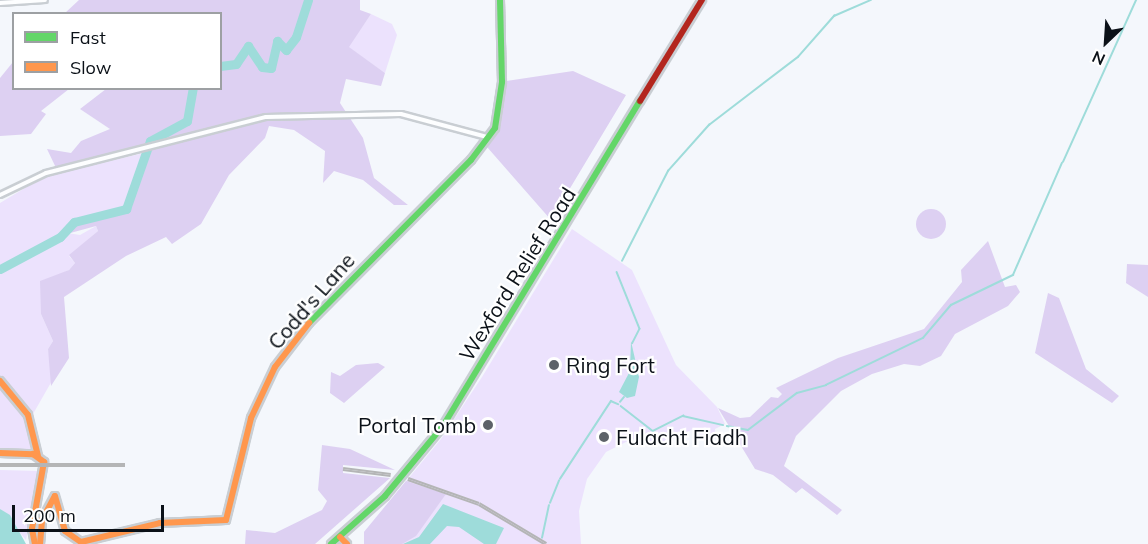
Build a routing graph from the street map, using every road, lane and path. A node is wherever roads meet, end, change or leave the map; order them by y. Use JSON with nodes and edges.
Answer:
{"nodes":[{"id":1,"x":45,"y":0,"type":"edge"},
{"id":2,"x":500,"y":0,"type":"edge"},
{"id":3,"x":702,"y":0,"type":"edge"},
{"id":4,"x":0,"y":3,"type":"edge"},
{"id":5,"x":489,"y":136,"type":"junction"},
{"id":6,"x":0,"y":195,"type":"edge"},
{"id":7,"x":0,"y":381,"type":"edge"},
{"id":8,"x":0,"y":453,"type":"edge"},
{"id":9,"x":38,"y":456,"type":"junction"},
{"id":10,"x":340,"y":537,"type":"junction"},
{"id":11,"x":35,"y":544,"type":"edge"},
{"id":12,"x":40,"y":544,"type":"edge"},
{"id":13,"x":331,"y":544,"type":"edge"},
{"id":14,"x":347,"y":544,"type":"edge"}],
"edges":[{"from":1,"to":4,"type":"street"},
{"from":2,"to":5,"type":"main road"},
{"from":3,"to":10,"type":"main road","name":"Wexford Relief Road"},
{"from":5,"to":6,"type":"street"},
{"from":5,"to":12,"type":"main road","name":"Codd's Lane"},
{"from":7,"to":9,"type":"main road"},
{"from":8,"to":9,"type":"main road"},
{"from":9,"to":11,"type":"main road"},
{"from":10,"to":13,"type":"main road","name":"Wexford Relief Road"},
{"from":10,"to":14,"type":"main road"}]}
